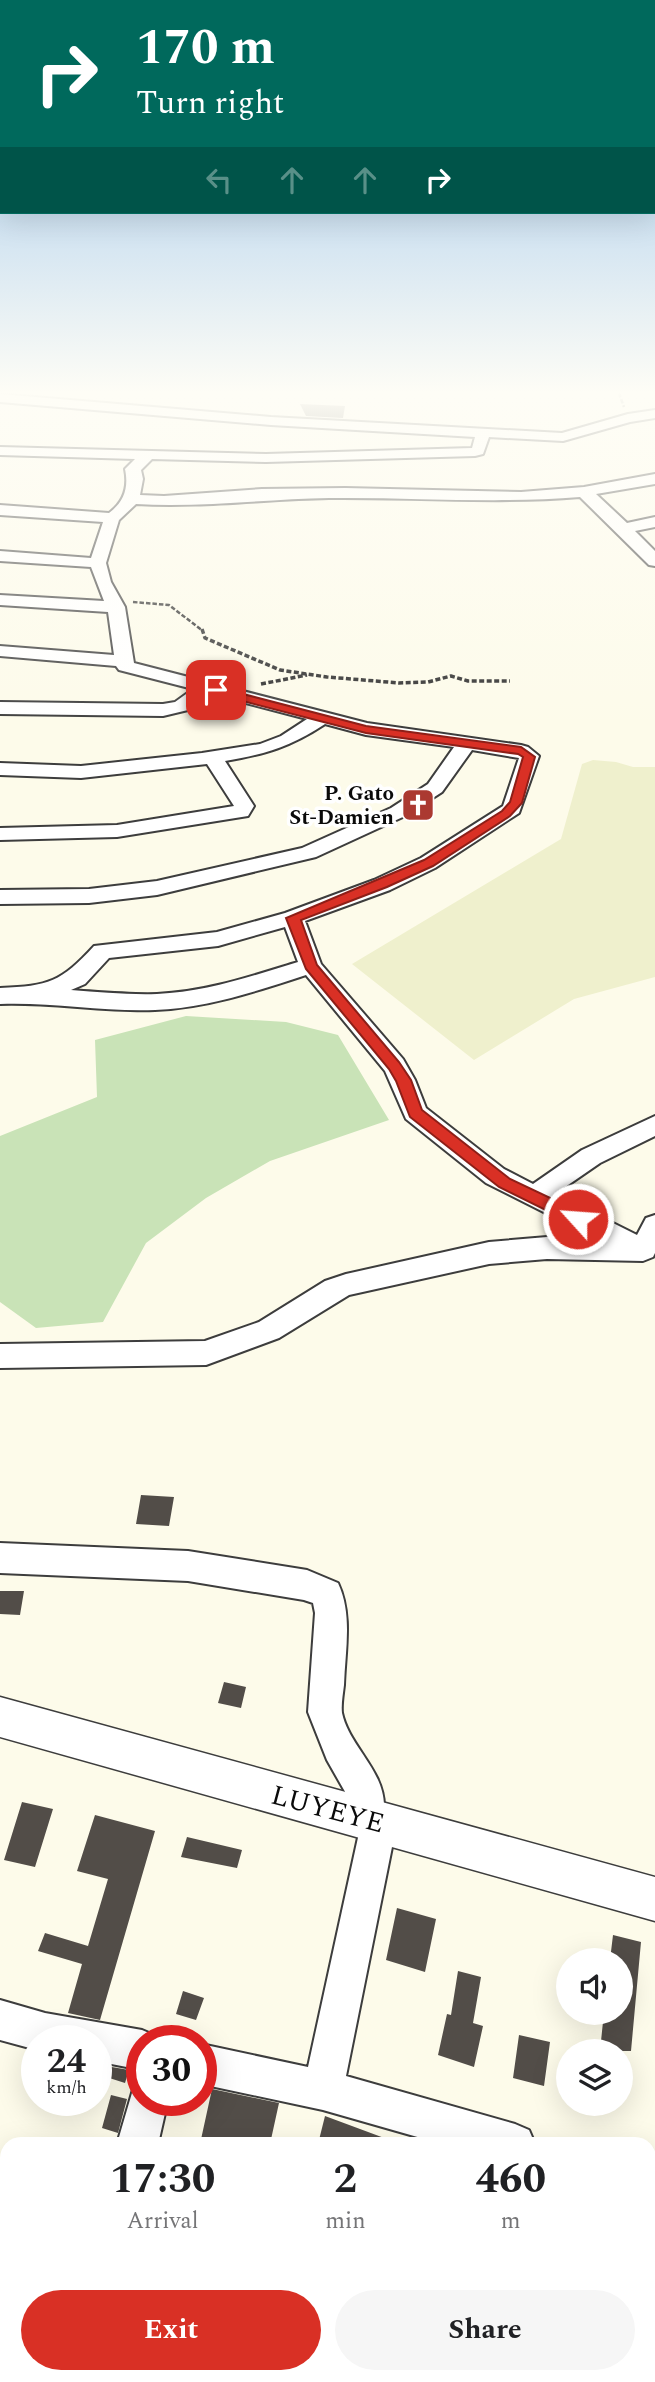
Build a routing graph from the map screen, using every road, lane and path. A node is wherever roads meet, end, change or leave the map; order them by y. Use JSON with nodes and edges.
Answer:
{"nodes":[{"id":1,"x":128,"y":504,"type":"edge"},
{"id":2,"x":598,"y":504,"type":"edge"},
{"id":3,"x":0,"y":510,"type":"edge"},
{"id":4,"x":112,"y":518,"type":"junction"},
{"id":5,"x":655,"y":522,"type":"edge"},
{"id":6,"x":624,"y":528,"type":"junction"},
{"id":7,"x":0,"y":556,"type":"edge"},
{"id":8,"x":655,"y":561,"type":"edge"},
{"id":9,"x":98,"y":563,"type":"junction"},
{"id":10,"x":0,"y":600,"type":"edge"},
{"id":11,"x":120,"y":604,"type":"junction"},
{"id":12,"x":0,"y":651,"type":"edge"},
{"id":13,"x":123,"y":661,"type":"junction"},
{"id":14,"x":510,"y":681,"type":"dead end"},
{"id":15,"x":207,"y":688,"type":"junction"},
{"id":16,"x":0,"y":708,"type":"edge"},
{"id":17,"x":322,"y":718,"type":"junction"},
{"id":18,"x":467,"y":743,"type":"junction"},
{"id":19,"x":212,"y":757,"type":"junction"},
{"id":20,"x":0,"y":769,"type":"edge"},
{"id":21,"x":0,"y":834,"type":"edge"},
{"id":22,"x":0,"y":897,"type":"edge"},
{"id":23,"x":293,"y":918,"type":"junction"},
{"id":24,"x":311,"y":966,"type":"junction"},
{"id":25,"x":39,"y":993,"type":"junction"},
{"id":26,"x":0,"y":996,"type":"edge"},
{"id":27,"x":655,"y":1125,"type":"edge"},
{"id":28,"x":535,"y":1198,"type":"junction"},
{"id":29,"x":655,"y":1225,"type":"edge"},
{"id":30,"x":649,"y":1253,"type":"edge"},
{"id":31,"x":0,"y":1356,"type":"edge"},
{"id":32,"x":0,"y":1558,"type":"edge"},
{"id":33,"x":0,"y":1717,"type":"edge"},
{"id":34,"x":373,"y":1820,"type":"junction"},
{"id":35,"x":655,"y":1899,"type":"edge"},
{"id":36,"x":0,"y":2020,"type":"edge"},
{"id":37,"x":21,"y":2026,"type":"edge"},
{"id":38,"x":217,"y":2067,"type":"edge"},
{"id":39,"x":323,"y":2090,"type":"junction"},
{"id":40,"x":144,"y":2116,"type":"edge"},
{"id":41,"x":139,"y":2137,"type":"edge"},
{"id":42,"x":490,"y":2137,"type":"edge"}],
"edges":[{"from":1,"to":4,"type":"street"},
{"from":2,"to":6,"type":"street"},
{"from":3,"to":4,"type":"street"},
{"from":4,"to":9,"type":"street"},
{"from":5,"to":6,"type":"street"},
{"from":6,"to":8,"type":"street"},
{"from":7,"to":9,"type":"street"},
{"from":9,"to":11,"type":"street"},
{"from":10,"to":11,"type":"street"},
{"from":11,"to":13,"type":"street"},
{"from":11,"to":14,"type":"path"},
{"from":12,"to":13,"type":"street"},
{"from":13,"to":15,"type":"street"},
{"from":15,"to":16,"type":"street"},
{"from":15,"to":17,"type":"street"},
{"from":17,"to":18,"type":"street"},
{"from":17,"to":19,"type":"street"},
{"from":18,"to":22,"type":"street"},
{"from":18,"to":23,"type":"street"},
{"from":19,"to":20,"type":"street"},
{"from":19,"to":21,"type":"street"},
{"from":23,"to":24,"type":"street"},
{"from":23,"to":25,"type":"street"},
{"from":24,"to":25,"type":"street"},
{"from":24,"to":28,"type":"street"},
{"from":25,"to":26,"type":"street"},
{"from":27,"to":28,"type":"street"},
{"from":28,"to":30,"type":"street"},
{"from":29,"to":30,"type":"street"},
{"from":30,"to":31,"type":"street"},
{"from":32,"to":34,"type":"street"},
{"from":33,"to":34,"type":"street","name":"LUYEYE"},
{"from":34,"to":35,"type":"street","name":"LUYEYE"},
{"from":34,"to":39,"type":"street"},
{"from":36,"to":37,"type":"street"},
{"from":38,"to":39,"type":"street"},
{"from":39,"to":42,"type":"street"},
{"from":40,"to":41,"type":"street"}]}
